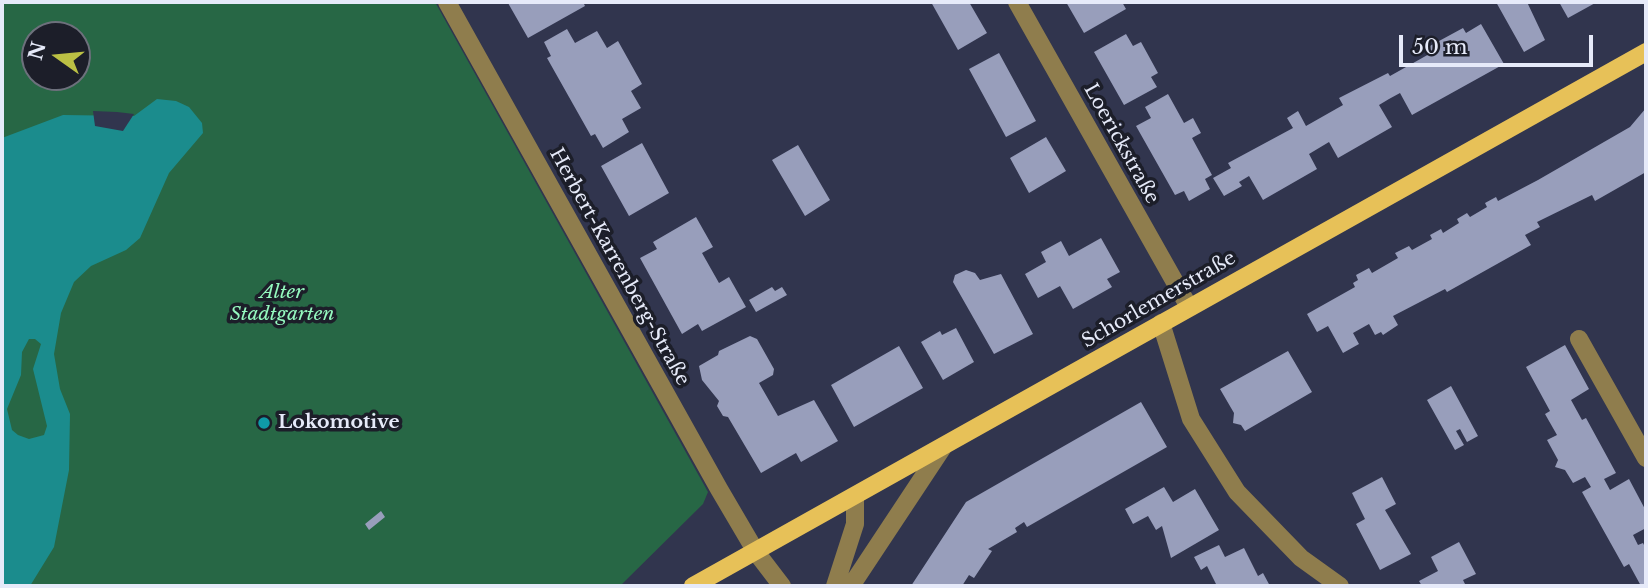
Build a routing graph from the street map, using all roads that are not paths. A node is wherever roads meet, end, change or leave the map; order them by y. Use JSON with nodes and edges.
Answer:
{"nodes":[{"id":1,"x":447,"y":2,"type":"edge"},
{"id":2,"x":1017,"y":2,"type":"edge"},
{"id":3,"x":1646,"y":52,"type":"edge"},
{"id":4,"x":1189,"y":307,"type":"junction"},
{"id":5,"x":1161,"y":323,"type":"junction"},
{"id":6,"x":1579,"y":339,"type":"dead end"},
{"id":7,"x":943,"y":447,"type":"junction"},
{"id":8,"x":1646,"y":458,"type":"edge"},
{"id":9,"x":855,"y":496,"type":"junction"},
{"id":10,"x":756,"y":552,"type":"junction"},
{"id":11,"x":693,"y":586,"type":"edge"},
{"id":12,"x":782,"y":586,"type":"edge"},
{"id":13,"x":835,"y":586,"type":"edge"},
{"id":14,"x":851,"y":586,"type":"edge"},
{"id":15,"x":1340,"y":586,"type":"edge"}],
"edges":[{"from":1,"to":10,"type":"street","name":"Herbert-Karrenberg-Straße"},
{"from":2,"to":4,"type":"street","name":"Loerickstraße"},
{"from":3,"to":4,"type":"main road","name":"Schorlemerstraße"},
{"from":4,"to":5,"type":"main road","name":"Schorlemerstraße"},
{"from":5,"to":7,"type":"main road","name":"Schorlemerstraße"},
{"from":5,"to":15,"type":"street"},
{"from":6,"to":8,"type":"street"},
{"from":7,"to":9,"type":"main road","name":"Schorlemerstraße"},
{"from":7,"to":14,"type":"street"},
{"from":9,"to":10,"type":"main road","name":"Schorlemerstraße"},
{"from":9,"to":13,"type":"street"},
{"from":10,"to":11,"type":"main road","name":"Schorlemerstraße"},
{"from":10,"to":12,"type":"street","name":"Herbert-Karrenberg-Straße"}]}
